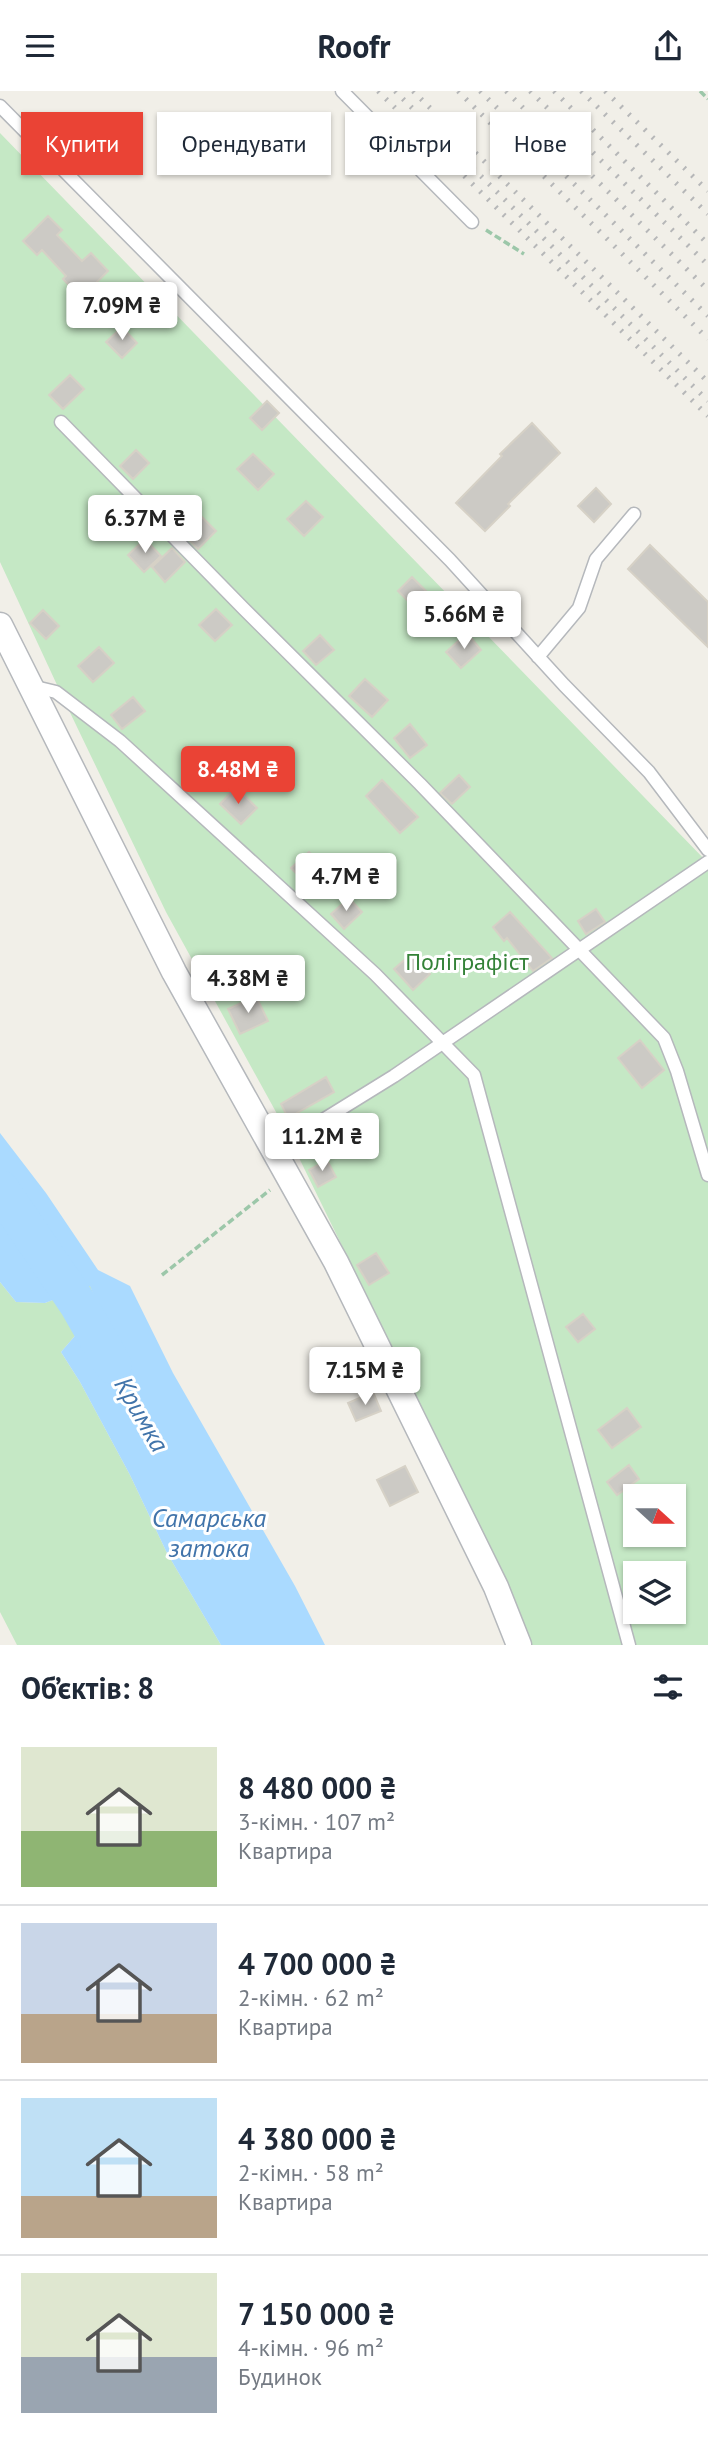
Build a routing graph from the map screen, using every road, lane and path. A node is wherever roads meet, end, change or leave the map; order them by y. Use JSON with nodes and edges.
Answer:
{"nodes":[{"id":1,"x":342,"y":91,"type":"edge"},
{"id":2,"x":699,"y":91,"type":"edge"},
{"id":3,"x":708,"y":99,"type":"edge"},
{"id":4,"x":0,"y":106,"type":"edge"},
{"id":5,"x":472,"y":222,"type":"joint"},
{"id":6,"x":524,"y":254,"type":"dead end"},
{"id":7,"x":61,"y":422,"type":"dead end"},
{"id":8,"x":634,"y":514,"type":"dead end"},
{"id":9,"x":0,"y":625,"type":"edge"},
{"id":10,"x":538,"y":657,"type":"junction"},
{"id":11,"x":31,"y":686,"type":"junction"},
{"id":12,"x":708,"y":850,"type":"edge"},
{"id":13,"x":708,"y":862,"type":"edge"},
{"id":14,"x":581,"y":949,"type":"junction"},
{"id":15,"x":443,"y":1043,"type":"junction"},
{"id":16,"x":270,"y":1143,"type":"junction"},
{"id":17,"x":288,"y":1175,"type":"junction"},
{"id":18,"x":708,"y":1175,"type":"edge"},
{"id":19,"x":162,"y":1275,"type":"dead end"},
{"id":20,"x":519,"y":1645,"type":"edge"},
{"id":21,"x":629,"y":1645,"type":"edge"}],
"edges":[{"from":1,"to":5,"type":"lane"},
{"from":2,"to":3,"type":"path"},
{"from":4,"to":10,"type":"lane"},
{"from":5,"to":6,"type":"path"},
{"from":7,"to":14,"type":"lane"},
{"from":8,"to":10,"type":"lane"},
{"from":9,"to":11,"type":"street"},
{"from":10,"to":12,"type":"lane"},
{"from":11,"to":15,"type":"lane"},
{"from":11,"to":16,"type":"street"},
{"from":13,"to":14,"type":"lane"},
{"from":14,"to":15,"type":"lane"},
{"from":14,"to":18,"type":"lane"},
{"from":15,"to":16,"type":"lane"},
{"from":15,"to":21,"type":"lane"},
{"from":16,"to":17,"type":"street"},
{"from":17,"to":19,"type":"path"},
{"from":17,"to":20,"type":"street"}]}
